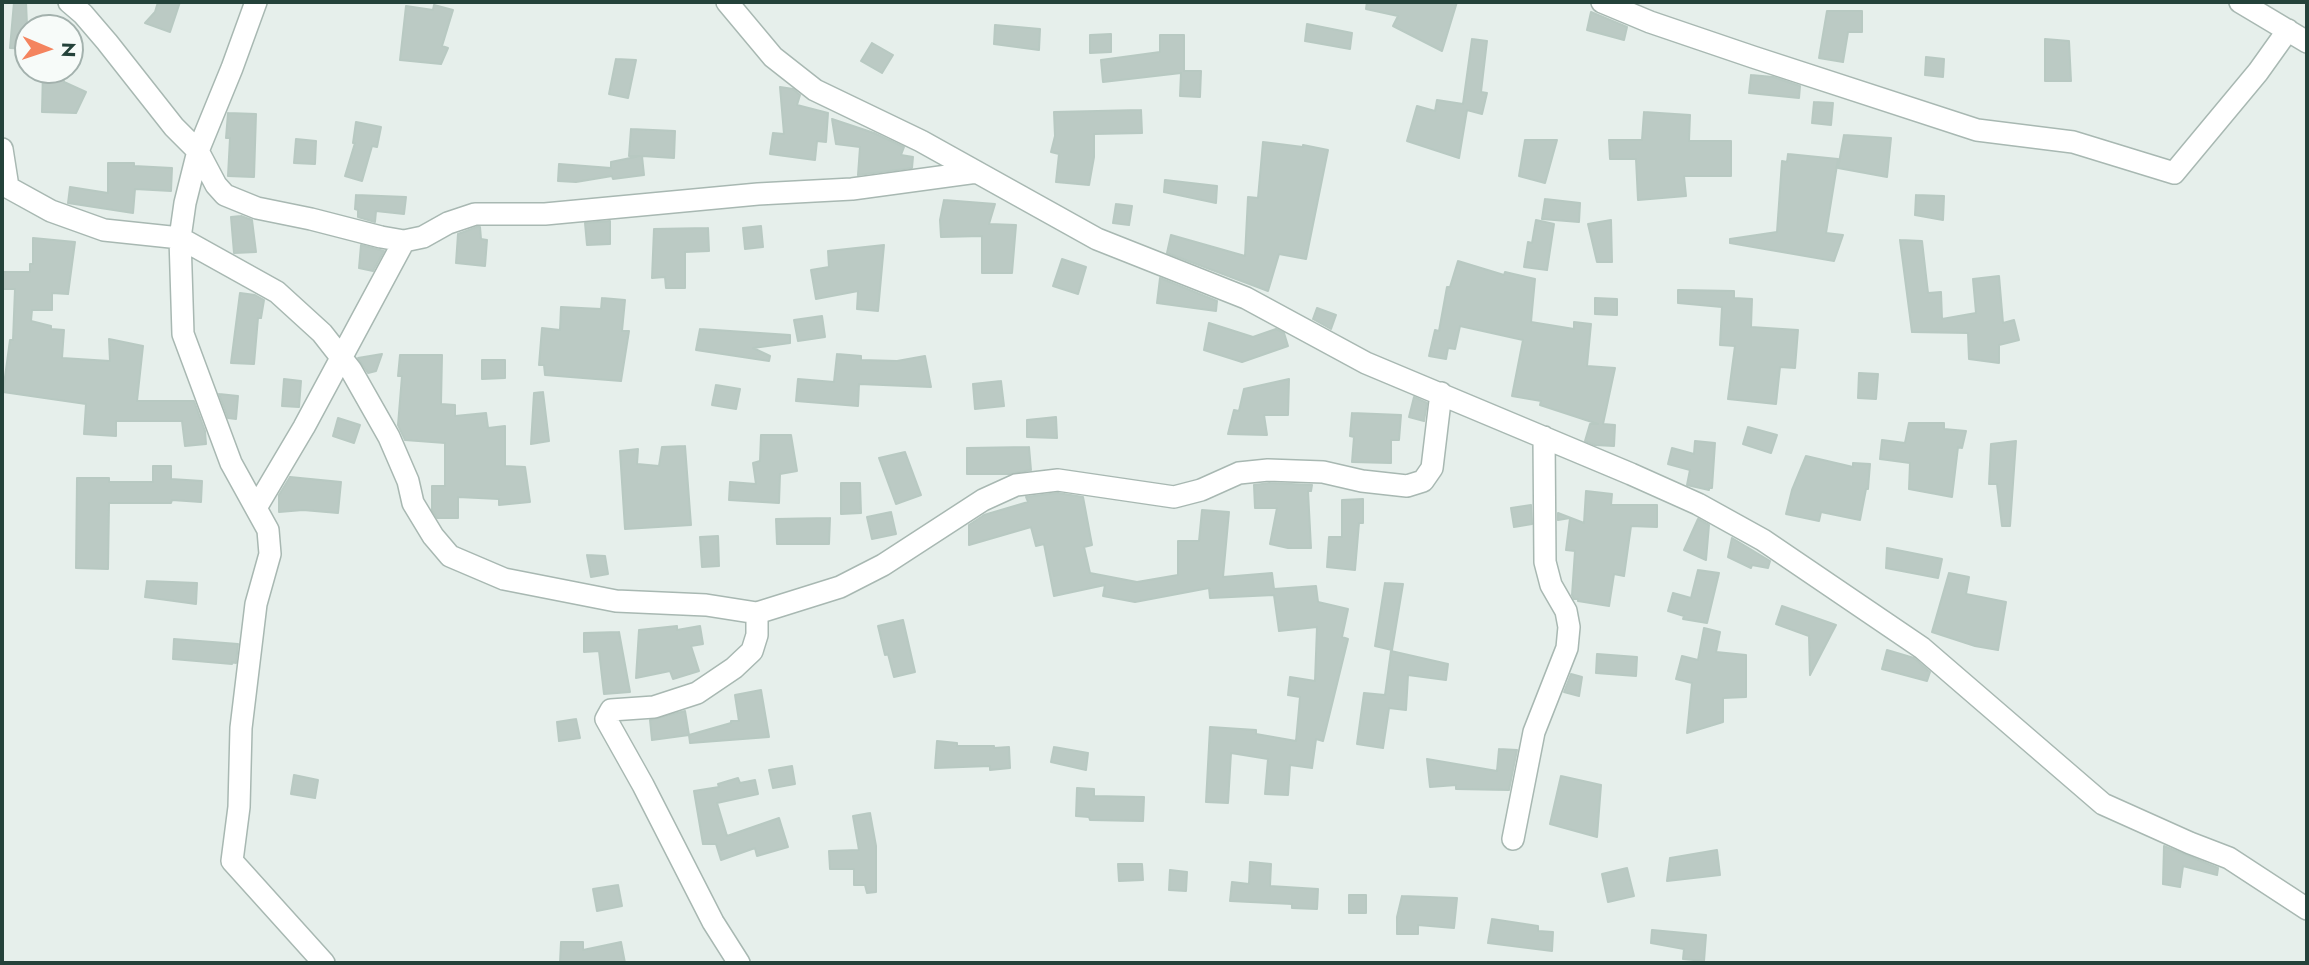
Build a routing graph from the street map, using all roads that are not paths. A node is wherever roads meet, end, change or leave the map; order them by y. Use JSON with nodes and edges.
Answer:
{"nodes":[{"id":1,"x":69,"y":2,"type":"edge"},
{"id":2,"x":256,"y":2,"type":"edge"},
{"id":3,"x":727,"y":2,"type":"edge"},
{"id":4,"x":1602,"y":2,"type":"edge"},
{"id":5,"x":2240,"y":2,"type":"edge"},
{"id":6,"x":2288,"y":30,"type":"junction"},
{"id":7,"x":2307,"y":42,"type":"edge"},
{"id":8,"x":2,"y":149,"type":"edge"},
{"id":9,"x":198,"y":151,"type":"junction"},
{"id":10,"x":977,"y":172,"type":"junction"},
{"id":11,"x":5,"y":185,"type":"edge"},
{"id":12,"x":180,"y":238,"type":"junction"},
{"id":13,"x":404,"y":241,"type":"junction"},
{"id":14,"x":342,"y":359,"type":"junction"},
{"id":15,"x":1441,"y":393,"type":"junction"},
{"id":16,"x":1544,"y":437,"type":"junction"},
{"id":17,"x":256,"y":508,"type":"junction"},
{"id":18,"x":758,"y":612,"type":"junction"},
{"id":19,"x":1513,"y":839,"type":"dead end"},
{"id":20,"x":2307,"y":909,"type":"edge"},
{"id":21,"x":324,"y":963,"type":"edge"},
{"id":22,"x":738,"y":963,"type":"edge"}],
"edges":[{"from":1,"to":9,"type":"street"},
{"from":2,"to":9,"type":"street"},
{"from":3,"to":10,"type":"street"},
{"from":4,"to":6,"type":"street"},
{"from":5,"to":6,"type":"street"},
{"from":6,"to":7,"type":"street"},
{"from":8,"to":11,"type":"street"},
{"from":9,"to":12,"type":"street"},
{"from":9,"to":13,"type":"street"},
{"from":10,"to":13,"type":"street"},
{"from":10,"to":15,"type":"street"},
{"from":11,"to":12,"type":"street"},
{"from":12,"to":14,"type":"street"},
{"from":12,"to":17,"type":"street"},
{"from":13,"to":14,"type":"street"},
{"from":14,"to":17,"type":"street"},
{"from":14,"to":18,"type":"street"},
{"from":15,"to":16,"type":"street"},
{"from":15,"to":18,"type":"street"},
{"from":16,"to":19,"type":"street"},
{"from":16,"to":20,"type":"street"},
{"from":17,"to":21,"type":"street"},
{"from":18,"to":22,"type":"street"}]}
